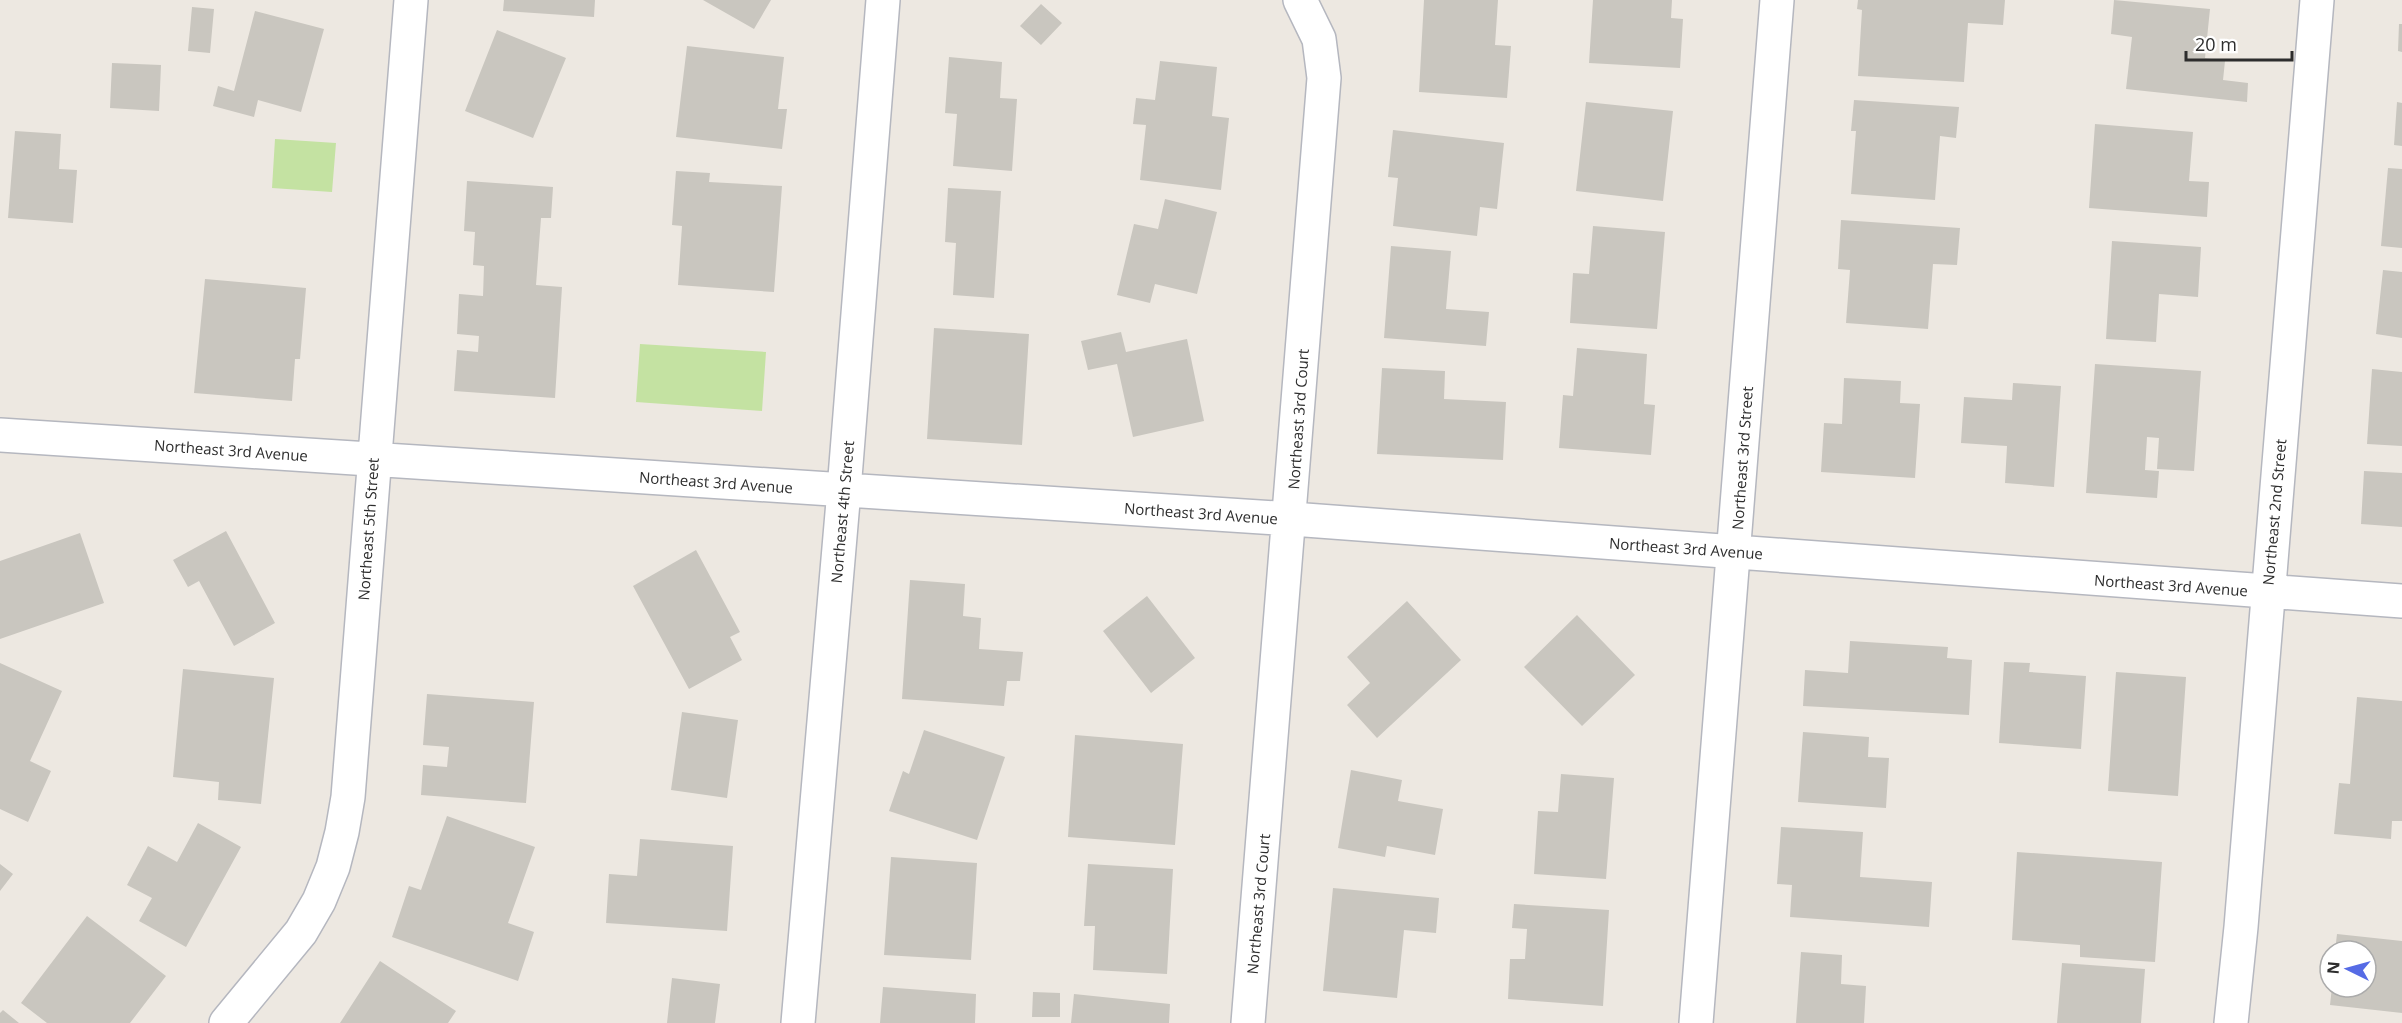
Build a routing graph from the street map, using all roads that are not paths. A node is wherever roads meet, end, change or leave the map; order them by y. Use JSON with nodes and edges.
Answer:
{"nodes":[{"id":1,"x":411,"y":0,"type":"edge"},
{"id":2,"x":883,"y":0,"type":"edge"},
{"id":3,"x":1300,"y":0,"type":"edge"},
{"id":4,"x":1778,"y":0,"type":"edge"},
{"id":5,"x":2317,"y":0,"type":"edge"},
{"id":6,"x":0,"y":435,"type":"edge"},
{"id":7,"x":374,"y":460,"type":"junction"},
{"id":8,"x":844,"y":490,"type":"junction"},
{"id":9,"x":1290,"y":519,"type":"junction"},
{"id":10,"x":1734,"y":551,"type":"junction"},
{"id":11,"x":2267,"y":592,"type":"junction"},
{"id":12,"x":2402,"y":601,"type":"edge"},
{"id":13,"x":226,"y":1023,"type":"edge"},
{"id":14,"x":798,"y":1023,"type":"edge"},
{"id":15,"x":1248,"y":1023,"type":"edge"},
{"id":16,"x":1696,"y":1023,"type":"edge"},
{"id":17,"x":2231,"y":1023,"type":"edge"}],
"edges":[{"from":1,"to":7,"type":"street","name":"Northeast 5th Street"},
{"from":2,"to":8,"type":"street","name":"Northeast 4th Street"},
{"from":3,"to":9,"type":"street","name":"Northeast 3rd Court"},
{"from":4,"to":10,"type":"street","name":"Northeast 3rd Street"},
{"from":5,"to":11,"type":"street","name":"Northeast 2nd Street"},
{"from":6,"to":7,"type":"street","name":"Northeast 3rd Avenue"},
{"from":7,"to":8,"type":"street","name":"Northeast 3rd Avenue"},
{"from":7,"to":13,"type":"street","name":"Northeast 5th Street"},
{"from":8,"to":9,"type":"street","name":"Northeast 3rd Avenue"},
{"from":8,"to":14,"type":"street","name":"Northeast 4th Street"},
{"from":9,"to":10,"type":"street","name":"Northeast 3rd Avenue"},
{"from":9,"to":15,"type":"street","name":"Northeast 3rd Court"},
{"from":10,"to":11,"type":"street","name":"Northeast 3rd Avenue"},
{"from":10,"to":16,"type":"street","name":"Northeast 3rd Street"},
{"from":11,"to":12,"type":"street","name":"Northeast 3rd Avenue"},
{"from":11,"to":17,"type":"street","name":"Northeast 2nd Street"}]}
